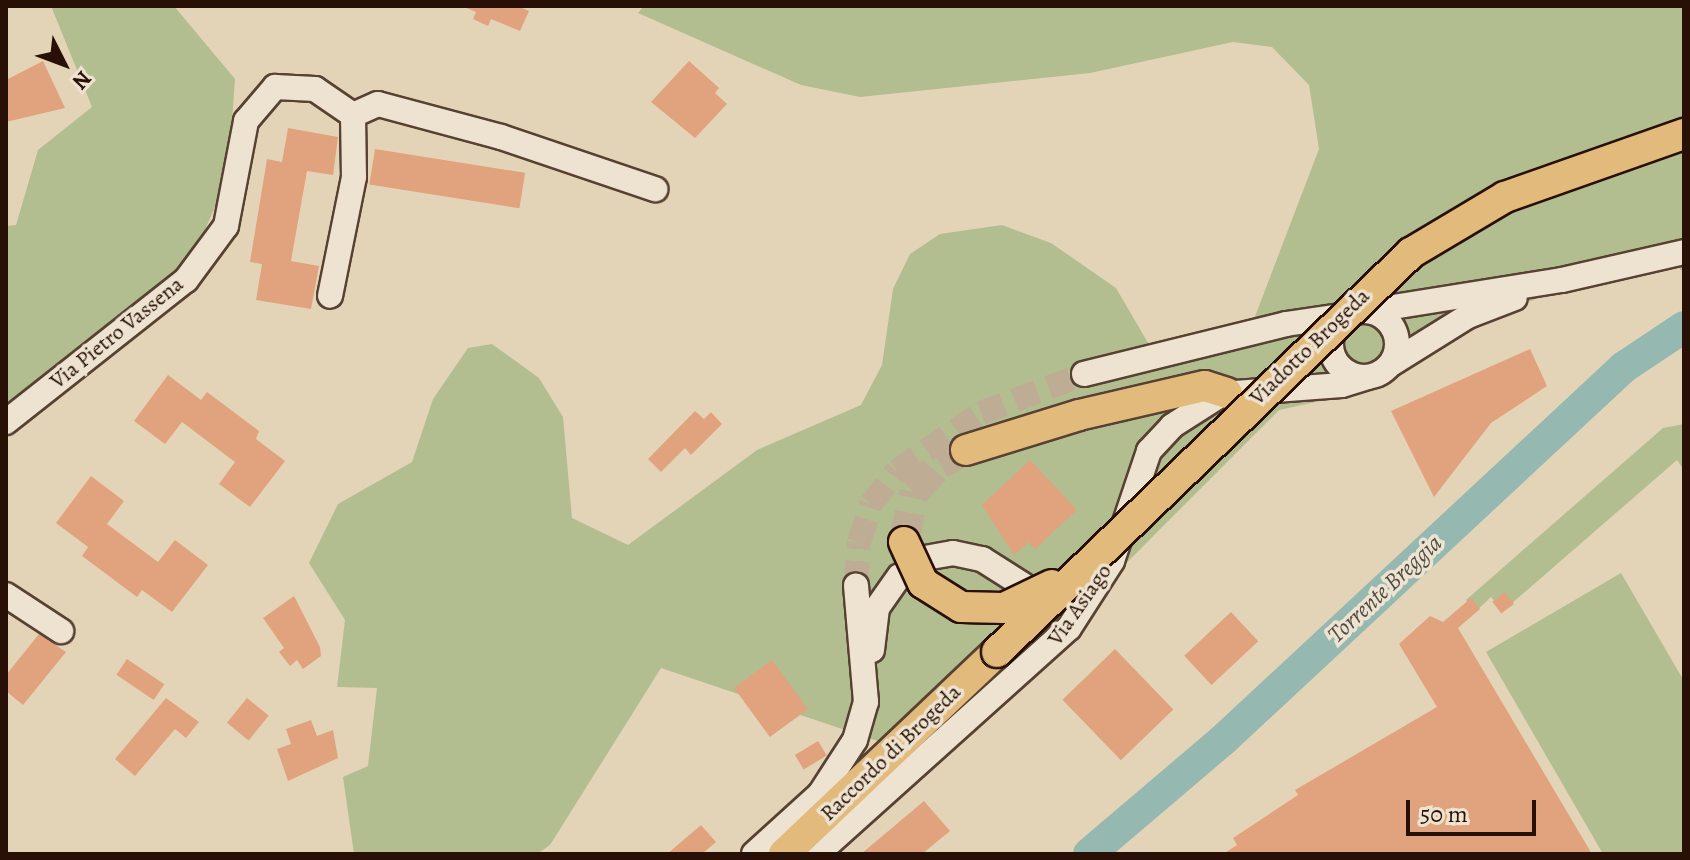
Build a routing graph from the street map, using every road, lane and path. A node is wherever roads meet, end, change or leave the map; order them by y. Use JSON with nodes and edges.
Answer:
{"nodes":[{"id":1,"x":353,"y":115,"type":"junction"},
{"id":2,"x":1684,"y":134,"type":"edge"},
{"id":3,"x":655,"y":189,"type":"dead end"},
{"id":4,"x":1684,"y":252,"type":"edge"},
{"id":5,"x":1562,"y":280,"type":"junction"},
{"id":6,"x":330,"y":296,"type":"dead end"},
{"id":7,"x":1358,"y":313,"type":"junction"},
{"id":8,"x":1391,"y":364,"type":"junction"},
{"id":9,"x":1084,"y":374,"type":"tunnel mouth"},
{"id":10,"x":1368,"y":377,"type":"junction"},
{"id":11,"x":1227,"y":393,"type":"junction"},
{"id":12,"x":6,"y":422,"type":"edge"},
{"id":13,"x":966,"y":450,"type":"tunnel mouth"},
{"id":14,"x":915,"y":550,"type":"joint"},
{"id":15,"x":1081,"y":568,"type":"junction"},
{"id":16,"x":899,"y":576,"type":"dead end"},
{"id":17,"x":856,"y":585,"type":"tunnel mouth"},
{"id":18,"x":1023,"y":585,"type":"dead end"},
{"id":19,"x":6,"y":595,"type":"edge"},
{"id":20,"x":61,"y":631,"type":"dead end"},
{"id":21,"x":1031,"y":651,"type":"dead end"},
{"id":22,"x":997,"y":652,"type":"joint"},
{"id":23,"x":1013,"y":681,"type":"junction"},
{"id":24,"x":866,"y":702,"type":"junction"},
{"id":25,"x":754,"y":854,"type":"edge"},
{"id":26,"x":784,"y":854,"type":"edge"},
{"id":27,"x":817,"y":854,"type":"edge"}],
"edges":[{"from":1,"to":3,"type":"street"},
{"from":1,"to":6,"type":"street"},
{"from":1,"to":12,"type":"street","name":"Via Pietro Vassena"},
{"from":2,"to":15,"type":"main road","name":"Viadotto Brogeda","bridge":true},
{"from":4,"to":5,"type":"street"},
{"from":5,"to":7,"type":"street"},
{"from":5,"to":8,"type":"street"},
{"from":7,"to":8,"type":"street"},
{"from":7,"to":9,"type":"street"},
{"from":7,"to":10,"type":"street"},
{"from":8,"to":10,"type":"street"},
{"from":10,"to":11,"type":"street","name":"Via Asiago"},
{"from":11,"to":13,"type":"main road"},
{"from":11,"to":23,"type":"street","name":"Via Asiago"},
{"from":14,"to":15,"type":"main road","bridge":true},
{"from":14,"to":18,"type":"street"},
{"from":15,"to":22,"type":"main road","name":"Viadotto Brogeda","bridge":true},
{"from":16,"to":24,"type":"street"},
{"from":17,"to":24,"type":"street"},
{"from":19,"to":20,"type":"street"},
{"from":21,"to":23,"type":"street"},
{"from":22,"to":26,"type":"main road","name":"Raccordo di Brogeda"},
{"from":23,"to":27,"type":"street","name":"Via Asiago"},
{"from":24,"to":25,"type":"street"}]}
